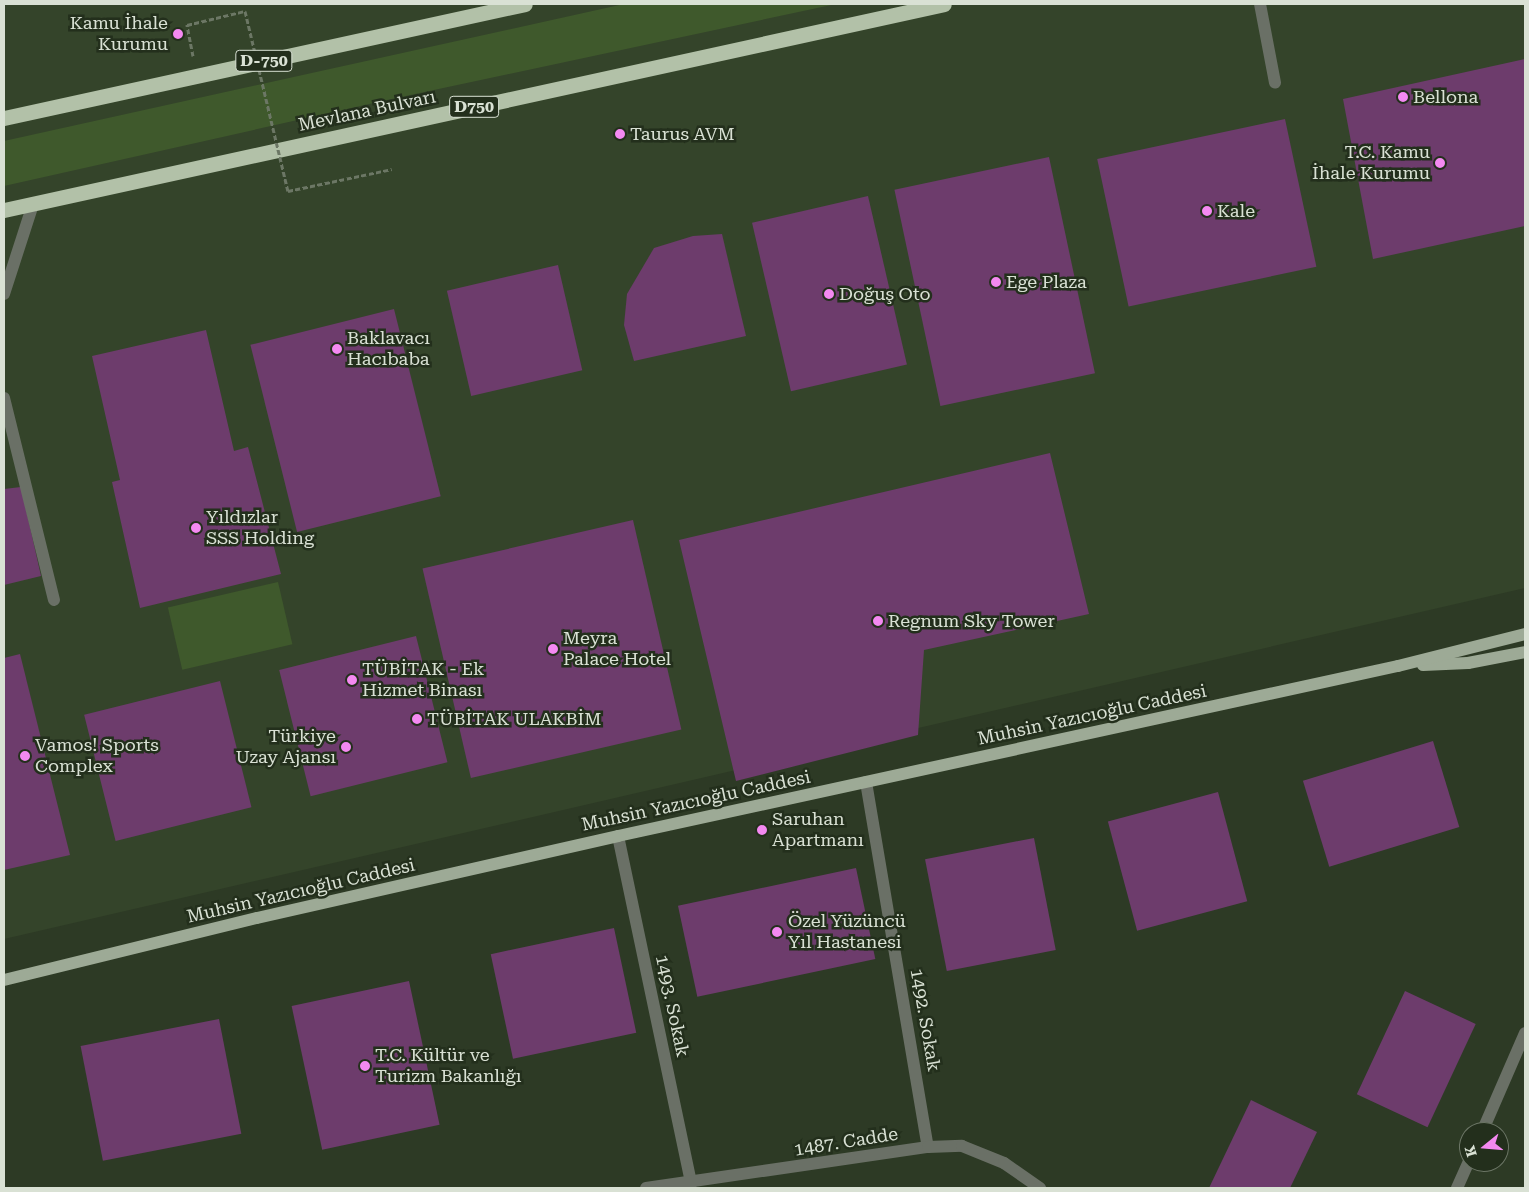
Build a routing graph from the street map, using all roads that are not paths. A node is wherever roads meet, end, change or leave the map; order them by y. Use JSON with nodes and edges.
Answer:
{"nodes":[{"id":1,"x":525,"y":4,"type":"edge"},
{"id":2,"x":944,"y":4,"type":"edge"},
{"id":3,"x":1260,"y":4,"type":"edge"},
{"id":4,"x":1274,"y":83,"type":"dead end"},
{"id":5,"x":4,"y":118,"type":"edge"},
{"id":6,"x":33,"y":204,"type":"junction"},
{"id":7,"x":4,"y":210,"type":"edge"},
{"id":8,"x":4,"y":294,"type":"edge"},
{"id":9,"x":4,"y":398,"type":"edge"},
{"id":10,"x":54,"y":600,"type":"dead end"},
{"id":11,"x":1525,"y":634,"type":"edge"},
{"id":12,"x":1525,"y":652,"type":"edge"},
{"id":13,"x":1398,"y":666,"type":"junction"},
{"id":14,"x":866,"y":782,"type":"junction"},
{"id":15,"x":618,"y":836,"type":"junction"},
{"id":16,"x":4,"y":980,"type":"edge"},
{"id":17,"x":1525,"y":1033,"type":"edge"},
{"id":18,"x":1486,"y":1122,"type":"edge"},
{"id":19,"x":928,"y":1147,"type":"junction"},
{"id":20,"x":1464,"y":1172,"type":"edge"},
{"id":21,"x":692,"y":1183,"type":"junction"},
{"id":22,"x":646,"y":1188,"type":"edge"},
{"id":23,"x":1040,"y":1188,"type":"edge"},
{"id":24,"x":1457,"y":1188,"type":"edge"}],
"edges":[{"from":1,"to":5,"type":"highway","number":"D-750"},
{"from":2,"to":6,"type":"highway","name":"Mevlana Bulvarı","number":"D750"},
{"from":3,"to":4,"type":"street"},
{"from":6,"to":7,"type":"highway","name":"Mevlana Bulvarı","number":"D750"},
{"from":6,"to":8,"type":"street"},
{"from":9,"to":10,"type":"street"},
{"from":11,"to":13,"type":"main road","name":"Muhsin Yazıcıoğlu Caddesi"},
{"from":12,"to":13,"type":"main road","name":"Muhsin Yazıcıoğlu Caddesi"},
{"from":13,"to":14,"type":"main road","name":"Muhsin Yazıcıoğlu Caddesi"},
{"from":14,"to":15,"type":"main road","name":"Muhsin Yazıcıoğlu Caddesi"},
{"from":14,"to":19,"type":"street","name":"1492. Sokak"},
{"from":15,"to":16,"type":"main road","name":"Muhsin Yazıcıoğlu Caddesi"},
{"from":15,"to":21,"type":"street","name":"1493. Sokak"},
{"from":17,"to":18,"type":"street"},
{"from":19,"to":21,"type":"street","name":"1487. Cadde"},
{"from":19,"to":23,"type":"street","name":"1487. Cadde"},
{"from":20,"to":24,"type":"street"},
{"from":21,"to":22,"type":"street","name":"1487. Cadde"}]}
